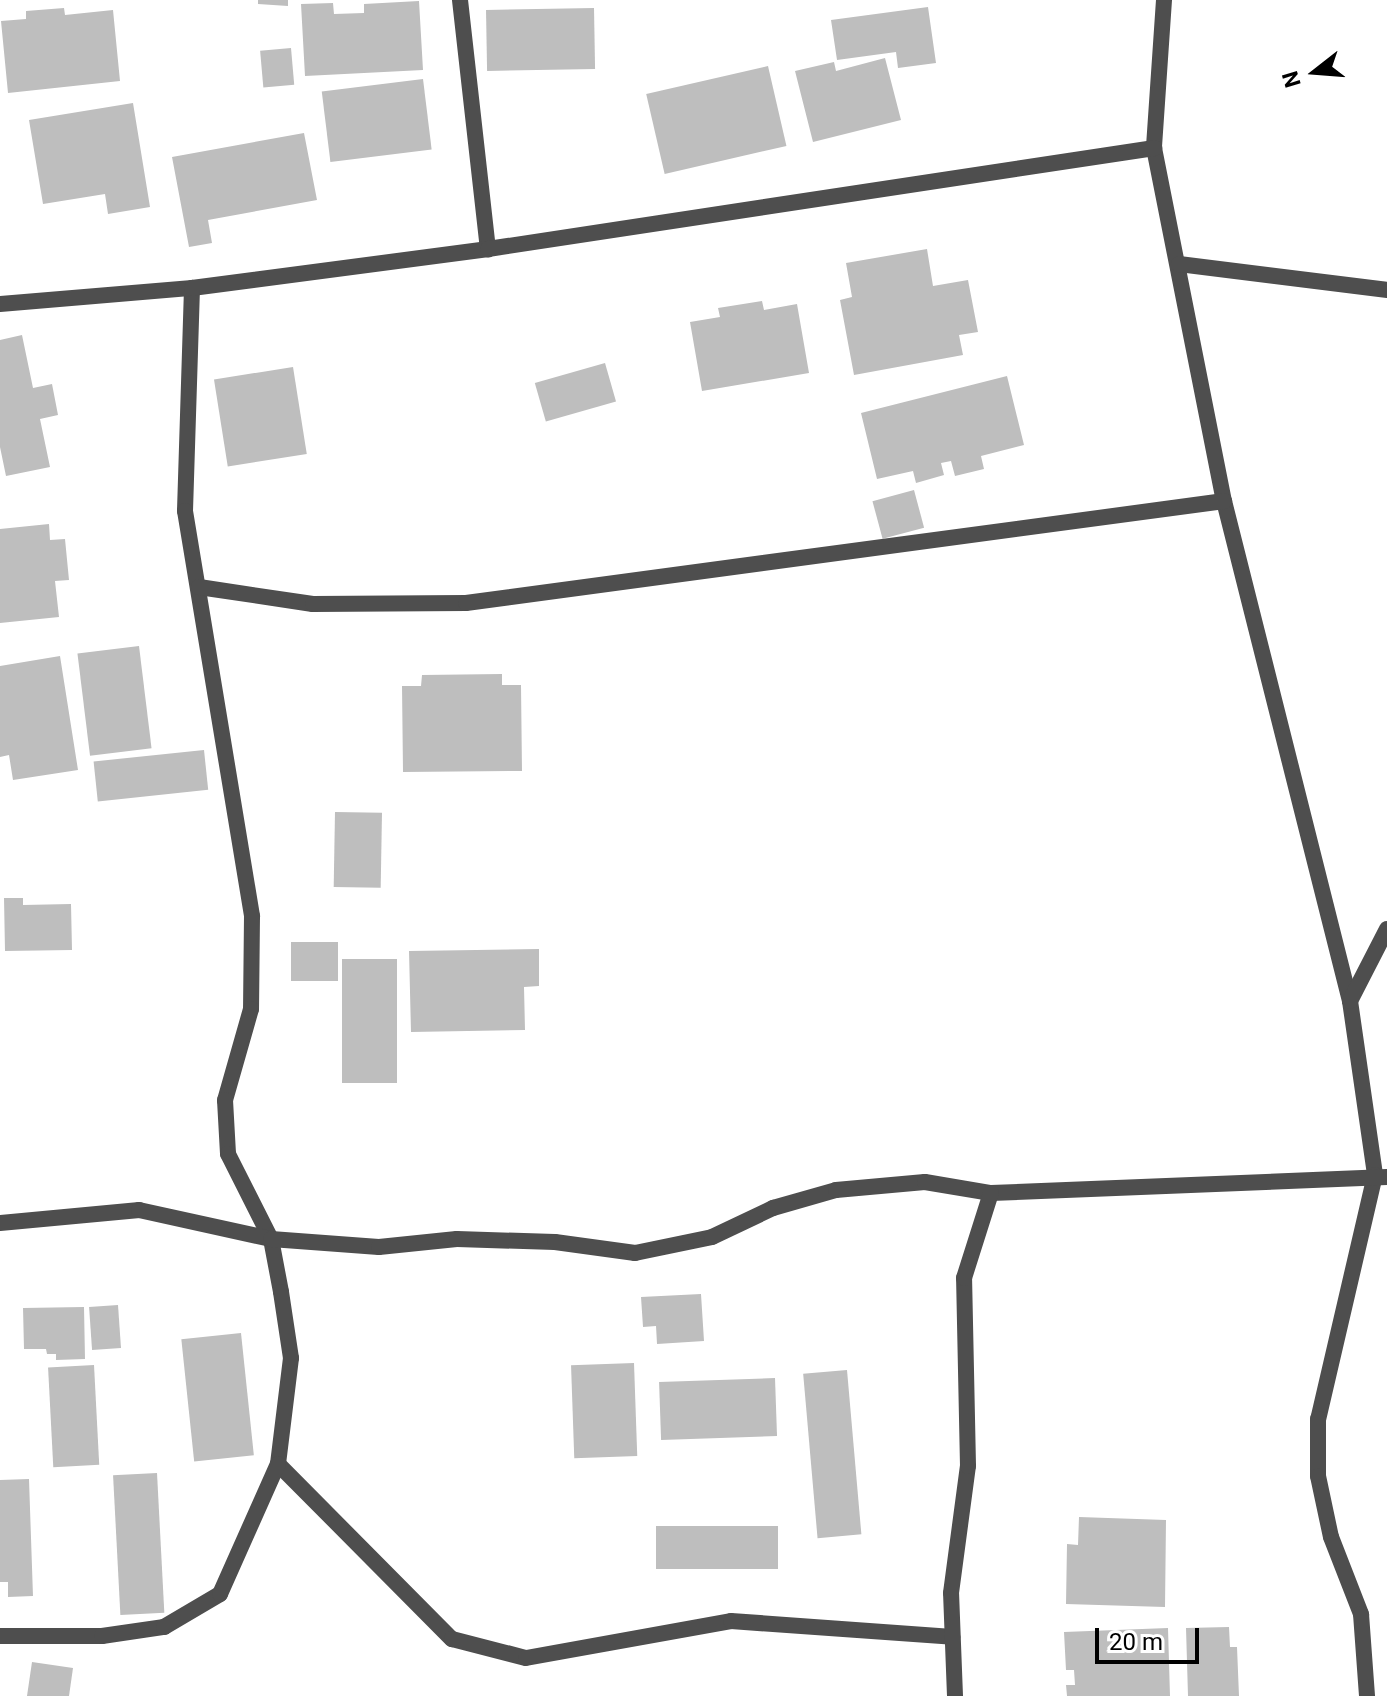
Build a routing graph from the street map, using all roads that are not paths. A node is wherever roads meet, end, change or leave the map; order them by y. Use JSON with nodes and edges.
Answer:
{"nodes":[{"id":1,"x":460,"y":0,"type":"edge"},
{"id":2,"x":1164,"y":0,"type":"edge"},
{"id":3,"x":1154,"y":148,"type":"junction"},
{"id":4,"x":488,"y":249,"type":"junction"},
{"id":5,"x":1179,"y":264,"type":"junction"},
{"id":6,"x":192,"y":288,"type":"junction"},
{"id":7,"x":1387,"y":290,"type":"edge"},
{"id":8,"x":0,"y":304,"type":"edge"},
{"id":9,"x":1224,"y":501,"type":"junction"},
{"id":10,"x":199,"y":587,"type":"junction"},
{"id":11,"x":1387,"y":929,"type":"edge"},
{"id":12,"x":1350,"y":1001,"type":"junction"},
{"id":13,"x":1381,"y":1176,"type":"edge"},
{"id":14,"x":991,"y":1193,"type":"junction"},
{"id":15,"x":0,"y":1206,"type":"edge"},
{"id":16,"x":4,"y":1223,"type":"edge"},
{"id":17,"x":271,"y":1239,"type":"junction"},
{"id":18,"x":278,"y":1464,"type":"junction"},
{"id":19,"x":0,"y":1636,"type":"edge"},
{"id":20,"x":952,"y":1637,"type":"junction"},
{"id":21,"x":955,"y":1696,"type":"edge"},
{"id":22,"x":1367,"y":1696,"type":"edge"}],
"edges":[{"from":1,"to":4,"type":"street"},
{"from":2,"to":3,"type":"street"},
{"from":3,"to":4,"type":"street"},
{"from":3,"to":5,"type":"street"},
{"from":4,"to":6,"type":"street"},
{"from":5,"to":7,"type":"street"},
{"from":5,"to":9,"type":"street"},
{"from":6,"to":8,"type":"street"},
{"from":6,"to":10,"type":"street"},
{"from":9,"to":10,"type":"street"},
{"from":9,"to":12,"type":"street"},
{"from":10,"to":17,"type":"street"},
{"from":11,"to":12,"type":"street"},
{"from":12,"to":13,"type":"street"},
{"from":13,"to":14,"type":"street"},
{"from":13,"to":22,"type":"street"},
{"from":14,"to":17,"type":"street"},
{"from":14,"to":20,"type":"street"},
{"from":15,"to":16,"type":"street"},
{"from":16,"to":17,"type":"street"},
{"from":17,"to":18,"type":"street"},
{"from":18,"to":19,"type":"street"},
{"from":18,"to":20,"type":"street"},
{"from":20,"to":21,"type":"street"}]}
